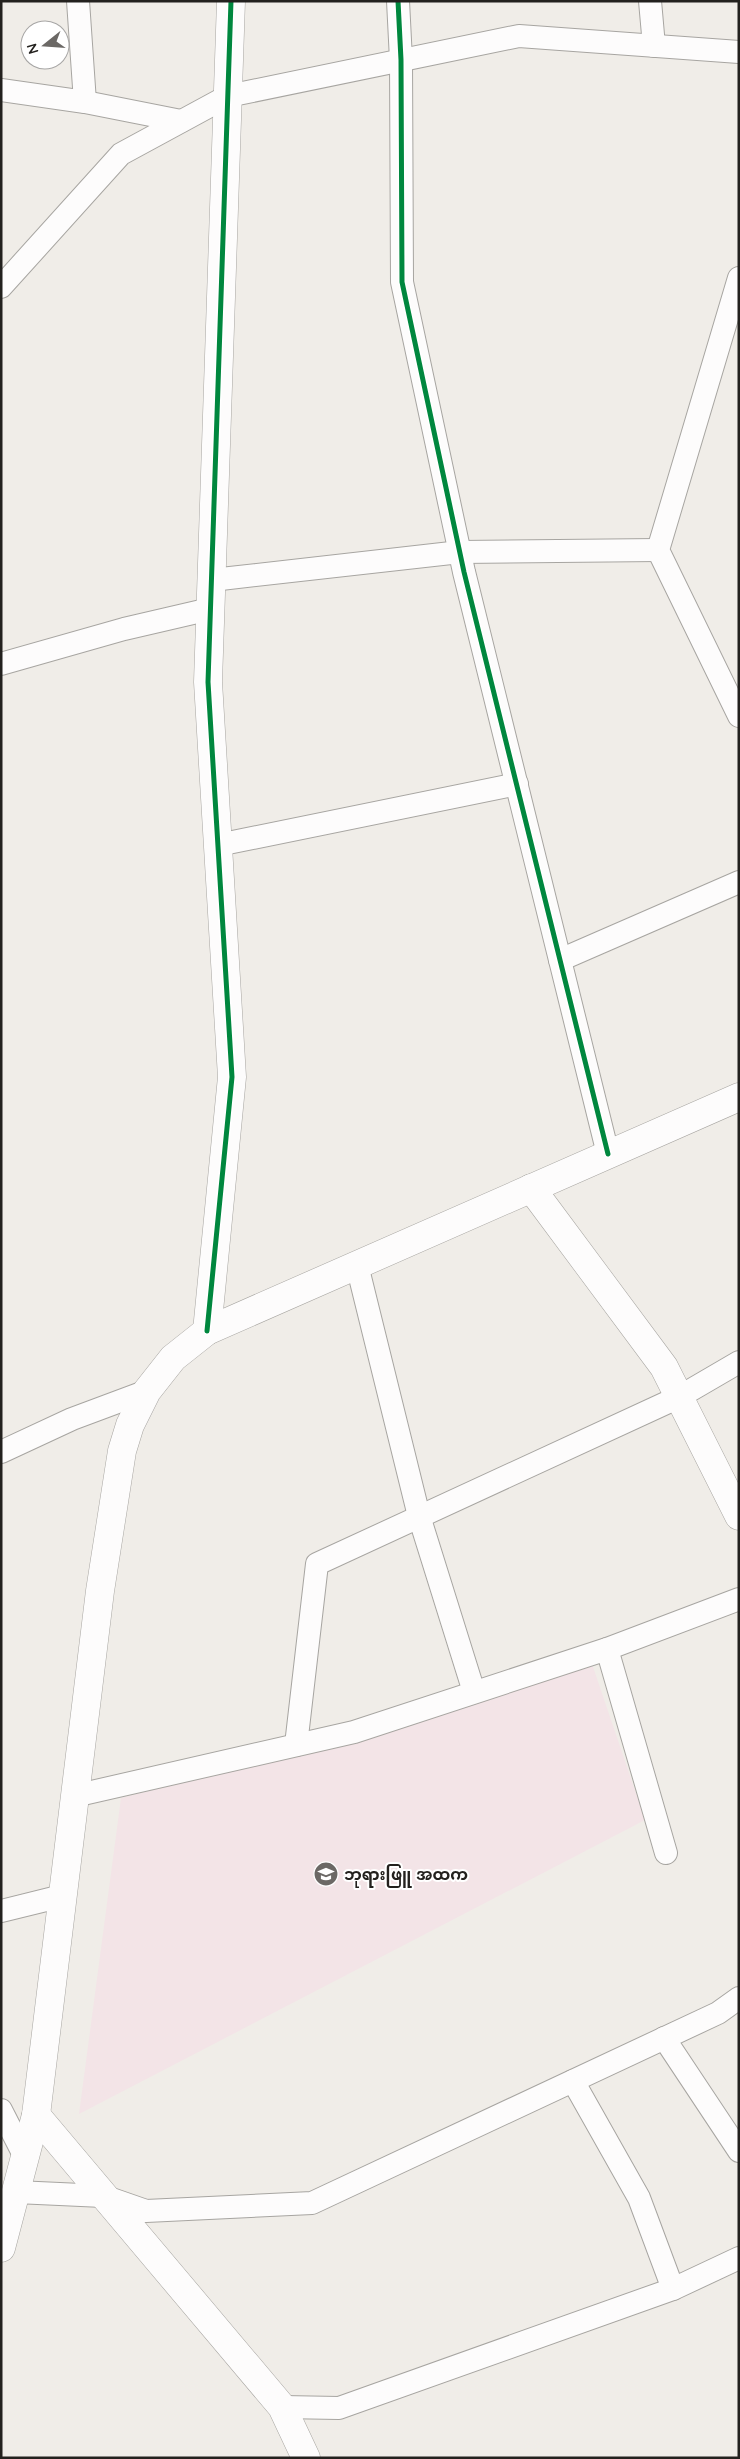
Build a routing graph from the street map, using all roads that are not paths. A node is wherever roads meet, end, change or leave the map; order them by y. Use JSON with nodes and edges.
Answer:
{"nodes":[{"id":1,"x":78,"y":1,"type":"edge"},
{"id":2,"x":232,"y":1,"type":"edge"},
{"id":3,"x":398,"y":1,"type":"edge"},
{"id":4,"x":650,"y":1,"type":"edge"},
{"id":5,"x":654,"y":46,"type":"junction"},
{"id":6,"x":739,"y":52,"type":"edge"},
{"id":7,"x":401,"y":60,"type":"junction"},
{"id":8,"x":1,"y":90,"type":"edge"},
{"id":9,"x":228,"y":96,"type":"junction"},
{"id":10,"x":85,"y":102,"type":"junction"},
{"id":11,"x":181,"y":121,"type":"junction"},
{"id":12,"x":739,"y":278,"type":"edge"},
{"id":13,"x":1,"y":287,"type":"edge"},
{"id":14,"x":658,"y":550,"type":"junction"},
{"id":15,"x":460,"y":552,"type":"junction"},
{"id":16,"x":212,"y":580,"type":"junction"},
{"id":17,"x":210,"y":609,"type":"junction"},
{"id":18,"x":1,"y":664,"type":"edge"},
{"id":19,"x":739,"y":716,"type":"edge"},
{"id":20,"x":516,"y":784,"type":"junction"},
{"id":21,"x":218,"y":845,"type":"junction"},
{"id":22,"x":739,"y":882,"type":"edge"},
{"id":23,"x":560,"y":960,"type":"junction"},
{"id":24,"x":739,"y":1097,"type":"edge"},
{"id":25,"x":608,"y":1154,"type":"junction"},
{"id":26,"x":531,"y":1188,"type":"junction"},
{"id":27,"x":357,"y":1265,"type":"junction"},
{"id":28,"x":207,"y":1331,"type":"junction"},
{"id":29,"x":739,"y":1362,"type":"edge"},
{"id":30,"x":147,"y":1391,"type":"junction"},
{"id":31,"x":679,"y":1397,"type":"junction"},
{"id":32,"x":1,"y":1452,"type":"edge"},
{"id":33,"x":419,"y":1516,"type":"junction"},
{"id":34,"x":739,"y":1516,"type":"edge"},
{"id":35,"x":739,"y":1599,"type":"edge"},
{"id":36,"x":607,"y":1649,"type":"junction"},
{"id":37,"x":474,"y":1692,"type":"junction"},
{"id":38,"x":296,"y":1746,"type":"junction"},
{"id":39,"x":74,"y":1796,"type":"junction"},
{"id":40,"x":666,"y":1854,"type":"dead end"},
{"id":41,"x":62,"y":1896,"type":"junction"},
{"id":42,"x":1,"y":1911,"type":"edge"},
{"id":43,"x":739,"y":1998,"type":"edge"},
{"id":44,"x":664,"y":2038,"type":"junction"},
{"id":45,"x":573,"y":2081,"type":"junction"},
{"id":46,"x":1,"y":2110,"type":"edge"},
{"id":47,"x":36,"y":2115,"type":"junction"},
{"id":48,"x":15,"y":2151,"type":"edge"},
{"id":49,"x":739,"y":2151,"type":"edge"},
{"id":50,"x":16,"y":2192,"type":"junction"},
{"id":51,"x":103,"y":2196,"type":"junction"},
{"id":52,"x":1,"y":2248,"type":"edge"},
{"id":53,"x":739,"y":2258,"type":"edge"},
{"id":54,"x":673,"y":2289,"type":"junction"},
{"id":55,"x":282,"y":2408,"type":"junction"},
{"id":56,"x":306,"y":2458,"type":"edge"}],
"edges":[{"from":1,"to":10,"type":"street"},
{"from":2,"to":9,"type":"main road"},
{"from":3,"to":7,"type":"street"},
{"from":4,"to":5,"type":"street"},
{"from":5,"to":6,"type":"street"},
{"from":5,"to":7,"type":"street"},
{"from":7,"to":9,"type":"street"},
{"from":7,"to":15,"type":"street"},
{"from":8,"to":10,"type":"street"},
{"from":9,"to":11,"type":"street"},
{"from":9,"to":16,"type":"main road"},
{"from":10,"to":11,"type":"street"},
{"from":11,"to":13,"type":"street"},
{"from":12,"to":14,"type":"street"},
{"from":14,"to":15,"type":"street"},
{"from":14,"to":19,"type":"street"},
{"from":15,"to":16,"type":"street"},
{"from":15,"to":20,"type":"street"},
{"from":16,"to":17,"type":"main road"},
{"from":17,"to":18,"type":"street"},
{"from":17,"to":21,"type":"main road"},
{"from":20,"to":21,"type":"street"},
{"from":20,"to":23,"type":"street"},
{"from":21,"to":28,"type":"main road"},
{"from":22,"to":23,"type":"street"},
{"from":23,"to":25,"type":"street"},
{"from":24,"to":25,"type":"main road"},
{"from":25,"to":26,"type":"main road"},
{"from":26,"to":27,"type":"main road"},
{"from":26,"to":31,"type":"main road"},
{"from":27,"to":28,"type":"main road"},
{"from":27,"to":33,"type":"street"},
{"from":28,"to":30,"type":"main road"},
{"from":29,"to":31,"type":"street"},
{"from":30,"to":32,"type":"street"},
{"from":30,"to":39,"type":"main road"},
{"from":31,"to":33,"type":"street"},
{"from":31,"to":34,"type":"main road"},
{"from":33,"to":37,"type":"street"},
{"from":33,"to":38,"type":"street"},
{"from":35,"to":36,"type":"street"},
{"from":36,"to":37,"type":"street"},
{"from":36,"to":40,"type":"street"},
{"from":37,"to":38,"type":"street"},
{"from":38,"to":39,"type":"street"},
{"from":39,"to":41,"type":"main road"},
{"from":41,"to":42,"type":"street"},
{"from":41,"to":47,"type":"main road"},
{"from":43,"to":44,"type":"street"},
{"from":44,"to":45,"type":"street"},
{"from":44,"to":49,"type":"street"},
{"from":45,"to":51,"type":"street"},
{"from":45,"to":54,"type":"street"},
{"from":46,"to":48,"type":"street"},
{"from":47,"to":48,"type":"main road"},
{"from":47,"to":51,"type":"main road"},
{"from":48,"to":50,"type":"main road"},
{"from":50,"to":51,"type":"street"},
{"from":50,"to":52,"type":"main road"},
{"from":51,"to":55,"type":"main road"},
{"from":53,"to":54,"type":"street"},
{"from":54,"to":55,"type":"street"},
{"from":55,"to":56,"type":"main road"}]}
